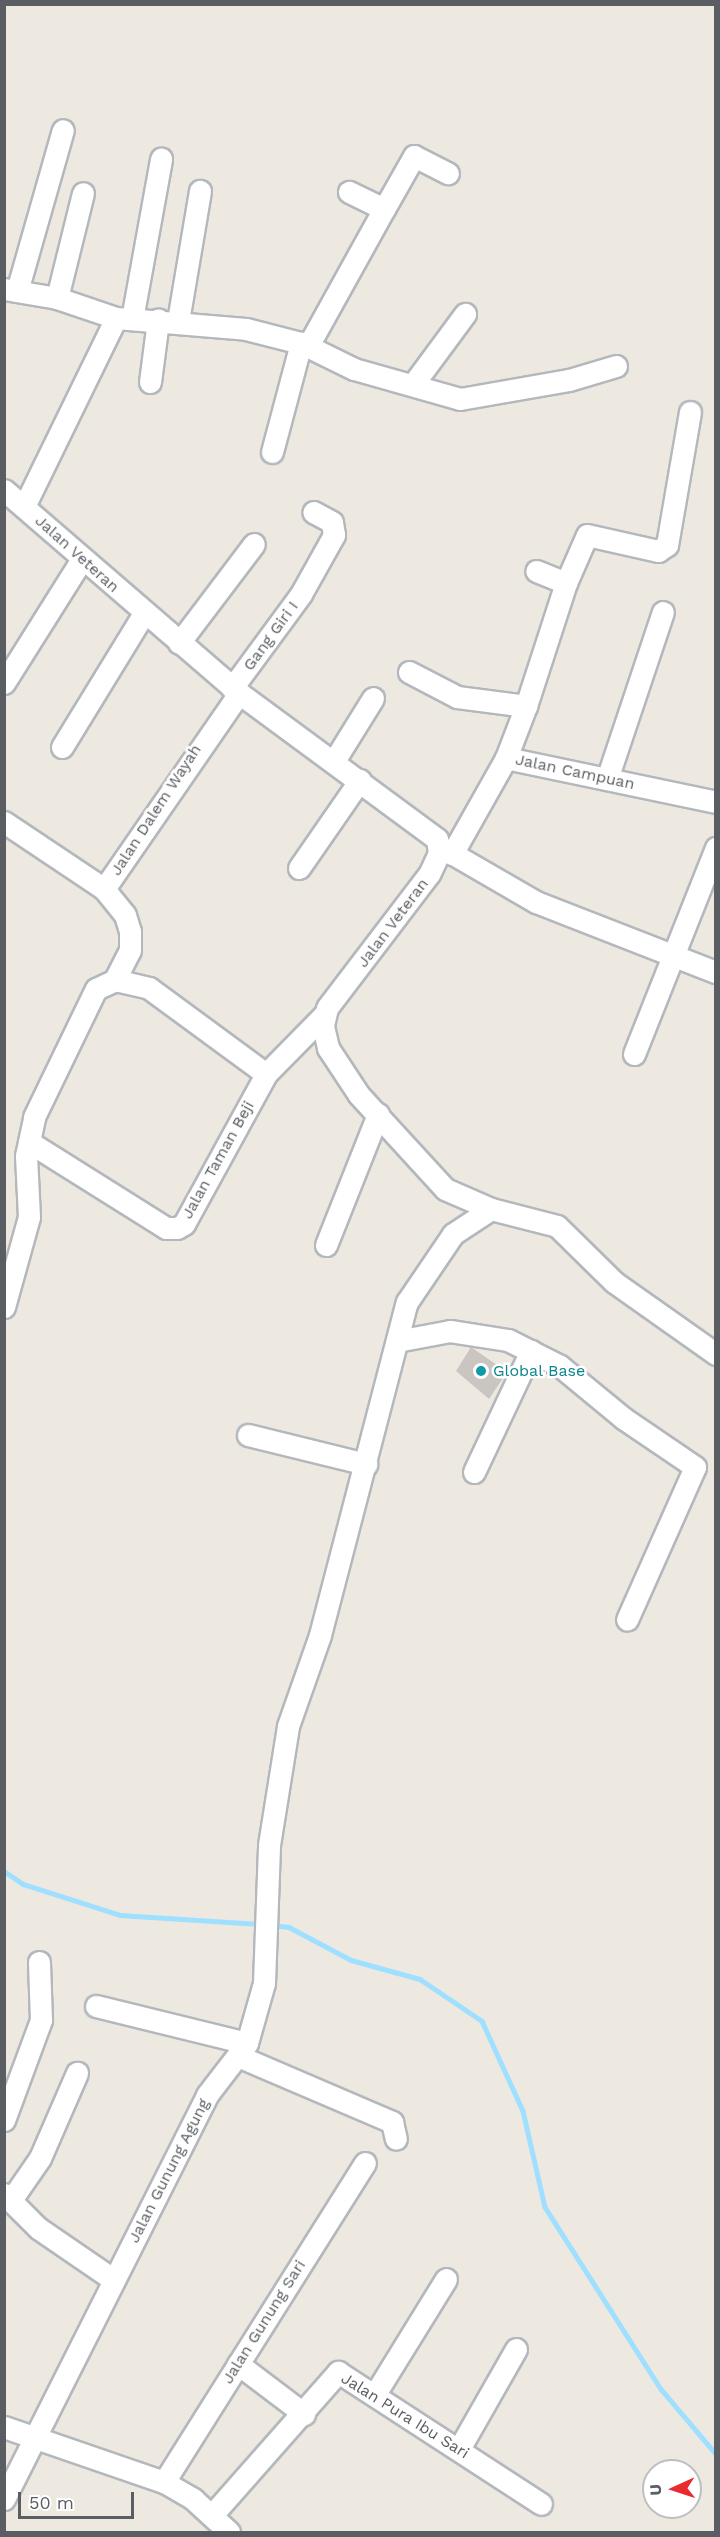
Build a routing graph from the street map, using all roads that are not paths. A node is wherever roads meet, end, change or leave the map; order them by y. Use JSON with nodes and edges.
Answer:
{"nodes":[{"id":1,"x":63,"y":130,"type":"dead end"},
{"id":2,"x":161,"y":159,"type":"dead end"},
{"id":3,"x":448,"y":173,"type":"dead end"},
{"id":4,"x":200,"y":191,"type":"dead end"},
{"id":5,"x":349,"y":192,"type":"dead end"},
{"id":6,"x":83,"y":194,"type":"dead end"},
{"id":7,"x":384,"y":209,"type":"junction"},
{"id":8,"x":11,"y":290,"type":"edge"},
{"id":9,"x":57,"y":298,"type":"junction"},
{"id":10,"x":465,"y":314,"type":"dead end"},
{"id":11,"x":124,"y":319,"type":"junction"},
{"id":12,"x":168,"y":321,"type":"junction"},
{"id":13,"x":305,"y":345,"type":"junction"},
{"id":14,"x":616,"y":366,"type":"dead end"},
{"id":15,"x":150,"y":382,"type":"dead end"},
{"id":16,"x":414,"y":383,"type":"junction"},
{"id":17,"x":690,"y":412,"type":"dead end"},
{"id":18,"x":272,"y":452,"type":"dead end"},
{"id":19,"x":4,"y":490,"type":"edge"},
{"id":20,"x":24,"y":507,"type":"junction"},
{"id":21,"x":313,"y":512,"type":"dead end"},
{"id":22,"x":254,"y":544,"type":"dead end"},
{"id":23,"x":82,"y":559,"type":"junction"},
{"id":24,"x":536,"y":571,"type":"dead end"},
{"id":25,"x":566,"y":583,"type":"junction"},
{"id":26,"x":663,"y":612,"type":"dead end"},
{"id":27,"x":144,"y":613,"type":"junction"},
{"id":28,"x":179,"y":643,"type":"junction"},
{"id":29,"x":409,"y":672,"type":"dead end"},
{"id":30,"x":4,"y":683,"type":"edge"},
{"id":31,"x":237,"y":686,"type":"junction"},
{"id":32,"x":373,"y":698,"type":"dead end"},
{"id":33,"x":526,"y":706,"type":"junction"},
{"id":34,"x":62,"y":747,"type":"dead end"},
{"id":35,"x":507,"y":758,"type":"junction"},
{"id":36,"x":334,"y":761,"type":"junction"},
{"id":37,"x":608,"y":779,"type":"junction"},
{"id":38,"x":360,"y":780,"type":"junction"},
{"id":39,"x":716,"y":802,"type":"edge"},
{"id":40,"x":4,"y":822,"type":"edge"},
{"id":41,"x":716,"y":848,"type":"edge"},
{"id":42,"x":446,"y":850,"type":"junction"},
{"id":43,"x":299,"y":868,"type":"dead end"},
{"id":44,"x":104,"y":890,"type":"junction"},
{"id":45,"x":673,"y":953,"type":"junction"},
{"id":46,"x":716,"y":972,"type":"edge"},
{"id":47,"x":115,"y":980,"type":"junction"},
{"id":48,"x":324,"y":1015,"type":"junction"},
{"id":49,"x":634,"y":1054,"type":"dead end"},
{"id":50,"x":266,"y":1074,"type":"junction"},
{"id":51,"x":378,"y":1114,"type":"junction"},
{"id":52,"x":29,"y":1142,"type":"junction"},
{"id":53,"x":445,"y":1189,"type":"junction"},
{"id":54,"x":492,"y":1209,"type":"junction"},
{"id":55,"x":453,"y":1234,"type":"junction"},
{"id":56,"x":326,"y":1245,"type":"dead end"},
{"id":57,"x":4,"y":1307,"type":"edge"},
{"id":58,"x":397,"y":1341,"type":"junction"},
{"id":59,"x":713,"y":1347,"type":"edge"},
{"id":60,"x":531,"y":1351,"type":"junction"},
{"id":61,"x":248,"y":1435,"type":"dead end"},
{"id":62,"x":366,"y":1464,"type":"junction"},
{"id":63,"x":474,"y":1472,"type":"dead end"},
{"id":64,"x":627,"y":1620,"type":"dead end"},
{"id":65,"x":39,"y":1962,"type":"dead end"},
{"id":66,"x":96,"y":2006,"type":"dead end"},
{"id":67,"x":243,"y":2050,"type":"junction"},
{"id":68,"x":76,"y":2073,"type":"dead end"},
{"id":69,"x":4,"y":2121,"type":"edge"},
{"id":70,"x":396,"y":2139,"type":"dead end"},
{"id":71,"x":365,"y":2163,"type":"dead end"},
{"id":72,"x":8,"y":2197,"type":"edge"},
{"id":73,"x":446,"y":2279,"type":"dead end"},
{"id":74,"x":114,"y":2280,"type":"junction"},
{"id":75,"x":516,"y":2349,"type":"dead end"},
{"id":76,"x":238,"y":2364,"type":"junction"},
{"id":77,"x":375,"y":2394,"type":"junction"},
{"id":78,"x":304,"y":2414,"type":"junction"},
{"id":79,"x":4,"y":2427,"type":"edge"},
{"id":80,"x":37,"y":2436,"type":"junction"},
{"id":81,"x":459,"y":2449,"type":"junction"},
{"id":82,"x":164,"y":2482,"type":"junction"},
{"id":83,"x":4,"y":2499,"type":"edge"},
{"id":84,"x":541,"y":2504,"type":"dead end"},
{"id":85,"x":212,"y":2515,"type":"junction"},
{"id":86,"x":229,"y":2532,"type":"edge"}],
"edges":[{"from":1,"to":8,"type":"street"},
{"from":2,"to":11,"type":"street"},
{"from":3,"to":7,"type":"street"},
{"from":4,"to":12,"type":"street"},
{"from":5,"to":7,"type":"street"},
{"from":6,"to":9,"type":"street"},
{"from":7,"to":13,"type":"street"},
{"from":8,"to":9,"type":"street"},
{"from":9,"to":11,"type":"street"},
{"from":10,"to":16,"type":"street"},
{"from":11,"to":12,"type":"street"},
{"from":11,"to":20,"type":"street"},
{"from":12,"to":13,"type":"street"},
{"from":12,"to":15,"type":"street"},
{"from":13,"to":16,"type":"street"},
{"from":13,"to":18,"type":"street"},
{"from":14,"to":16,"type":"street"},
{"from":17,"to":25,"type":"street"},
{"from":19,"to":20,"type":"street","name":"Jalan Veteran"},
{"from":20,"to":23,"type":"street","name":"Jalan Veteran"},
{"from":21,"to":31,"type":"street","name":"Gang Giri I"},
{"from":22,"to":28,"type":"street"},
{"from":23,"to":27,"type":"street","name":"Jalan Veteran"},
{"from":23,"to":30,"type":"street"},
{"from":24,"to":25,"type":"street"},
{"from":25,"to":33,"type":"street"},
{"from":26,"to":37,"type":"street"},
{"from":27,"to":28,"type":"street","name":"Jalan Veteran"},
{"from":27,"to":34,"type":"street"},
{"from":28,"to":31,"type":"street","name":"Jalan Veteran"},
{"from":29,"to":33,"type":"street"},
{"from":31,"to":36,"type":"street","name":"Jalan Veteran"},
{"from":31,"to":44,"type":"street","name":"Jalan Dalem Wayah"},
{"from":32,"to":36,"type":"street"},
{"from":33,"to":35,"type":"street"},
{"from":35,"to":37,"type":"street","name":"Jalan Campuan"},
{"from":35,"to":42,"type":"street","name":"Jalan Campuan"},
{"from":36,"to":38,"type":"street","name":"Jalan Veteran"},
{"from":37,"to":39,"type":"street","name":"Jalan Campuan"},
{"from":38,"to":42,"type":"street","name":"Jalan Veteran"},
{"from":38,"to":43,"type":"street"},
{"from":40,"to":44,"type":"street","name":"Jalan Dalem Wayah"},
{"from":41,"to":45,"type":"street"},
{"from":42,"to":45,"type":"street"},
{"from":42,"to":48,"type":"street","name":"Jalan Veteran"},
{"from":44,"to":47,"type":"street"},
{"from":45,"to":46,"type":"street"},
{"from":45,"to":49,"type":"street"},
{"from":47,"to":50,"type":"street"},
{"from":47,"to":52,"type":"street"},
{"from":48,"to":50,"type":"street","name":"Jalan Taman Beji"},
{"from":48,"to":51,"type":"street"},
{"from":50,"to":52,"type":"street","name":"Jalan Taman Beji"},
{"from":51,"to":53,"type":"street"},
{"from":51,"to":56,"type":"street"},
{"from":52,"to":57,"type":"street"},
{"from":53,"to":54,"type":"street"},
{"from":53,"to":55,"type":"street"},
{"from":54,"to":55,"type":"street"},
{"from":54,"to":59,"type":"street"},
{"from":55,"to":58,"type":"street","name":"Jalan Gunung Agung"},
{"from":58,"to":60,"type":"street"},
{"from":58,"to":62,"type":"street","name":"Jalan Gunung Agung"},
{"from":60,"to":63,"type":"street"},
{"from":60,"to":64,"type":"street"},
{"from":61,"to":62,"type":"street"},
{"from":62,"to":67,"type":"street","name":"Jalan Gunung Agung"},
{"from":65,"to":69,"type":"street"},
{"from":66,"to":67,"type":"street"},
{"from":67,"to":70,"type":"street"},
{"from":67,"to":74,"type":"street","name":"Jalan Gunung Agung"},
{"from":68,"to":72,"type":"street"},
{"from":71,"to":76,"type":"street","name":"Jalan Gunung Sari"},
{"from":72,"to":74,"type":"street"},
{"from":73,"to":77,"type":"street"},
{"from":74,"to":80,"type":"street","name":"Jalan Gunung Agung"},
{"from":75,"to":81,"type":"street"},
{"from":76,"to":78,"type":"street"},
{"from":76,"to":82,"type":"street","name":"Jalan Gunung Sari"},
{"from":77,"to":78,"type":"street","name":"Jalan Pura Ibu Sari"},
{"from":77,"to":81,"type":"street","name":"Jalan Pura Ibu Sari"},
{"from":78,"to":85,"type":"street","name":"Jalan Pura Ibu Sari"},
{"from":79,"to":80,"type":"street"},
{"from":80,"to":82,"type":"street"},
{"from":80,"to":83,"type":"street","name":"Jalan Gunung Agung"},
{"from":81,"to":84,"type":"street","name":"Jalan Pura Ibu Sari"},
{"from":82,"to":85,"type":"street"},
{"from":85,"to":86,"type":"street"}]}
